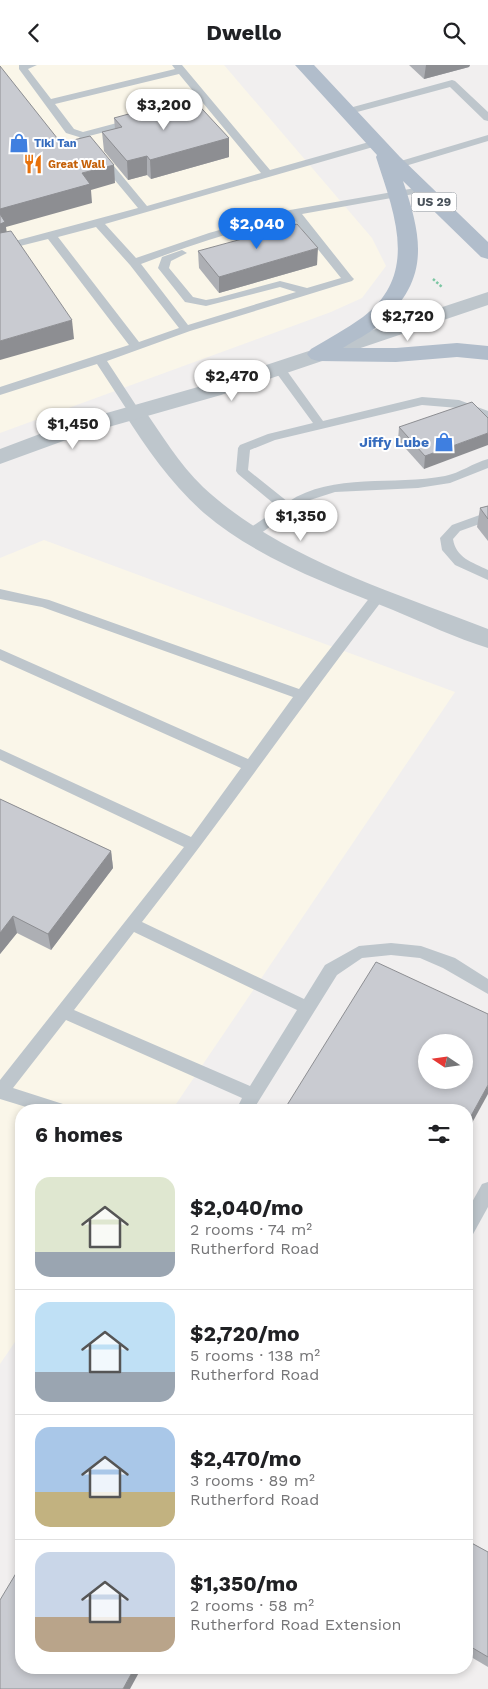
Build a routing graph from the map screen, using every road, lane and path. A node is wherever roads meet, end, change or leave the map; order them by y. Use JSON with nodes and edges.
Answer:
{"nodes":[{"id":1,"x":304,"y":65,"type":"edge"},
{"id":2,"x":25,"y":66,"type":"edge"},
{"id":3,"x":179,"y":68,"type":"edge"},
{"id":4,"x":49,"y":102,"type":"junction"},
{"id":5,"x":346,"y":112,"type":"junction"},
{"id":6,"x":146,"y":119,"type":"edge"},
{"id":7,"x":488,"y":119,"type":"edge"},
{"id":8,"x":83,"y":135,"type":"junction"},
{"id":9,"x":488,"y":138,"type":"edge"},
{"id":10,"x":379,"y":146,"type":"junction"},
{"id":11,"x":398,"y":165,"type":"junction"},
{"id":12,"x":267,"y":173,"type":"junction"},
{"id":13,"x":421,"y":190,"type":"junction"},
{"id":14,"x":398,"y":195,"type":"junction"},
{"id":15,"x":144,"y":209,"type":"junction"},
{"id":16,"x":294,"y":212,"type":"junction"},
{"id":17,"x":98,"y":223,"type":"junction"},
{"id":18,"x":51,"y":235,"type":"junction"},
{"id":19,"x":195,"y":241,"type":"junction"},
{"id":20,"x":0,"y":248,"type":"edge"},
{"id":21,"x":488,"y":253,"type":"edge"},
{"id":22,"x":134,"y":263,"type":"junction"},
{"id":23,"x":311,"y":292,"type":"junction"},
{"id":24,"x":488,"y":298,"type":"edge"},
{"id":25,"x":186,"y":329,"type":"junction"},
{"id":26,"x":138,"y":347,"type":"junction"},
{"id":27,"x":488,"y":353,"type":"edge"},
{"id":28,"x":318,"y":354,"type":"junction"},
{"id":29,"x":100,"y":359,"type":"junction"},
{"id":30,"x":278,"y":367,"type":"junction"},
{"id":31,"x":0,"y":391,"type":"edge"},
{"id":32,"x":135,"y":413,"type":"junction"},
{"id":33,"x":488,"y":418,"type":"edge"},
{"id":34,"x":320,"y":425,"type":"junction"},
{"id":35,"x":2,"y":453,"type":"edge"},
{"id":36,"x":488,"y":463,"type":"edge"},
{"id":37,"x":288,"y":509,"type":"junction"},
{"id":38,"x":488,"y":516,"type":"edge"},
{"id":39,"x":249,"y":535,"type":"junction"},
{"id":40,"x":488,"y":575,"type":"edge"},
{"id":41,"x":0,"y":594,"type":"edge"},
{"id":42,"x":379,"y":595,"type":"junction"},
{"id":43,"x":488,"y":639,"type":"edge"},
{"id":44,"x":0,"y":654,"type":"edge"},
{"id":45,"x":302,"y":695,"type":"junction"},
{"id":46,"x":0,"y":754,"type":"edge"},
{"id":47,"x":250,"y":766,"type":"junction"},
{"id":48,"x":194,"y":845,"type":"junction"},
{"id":49,"x":132,"y":924,"type":"junction"},
{"id":50,"x":488,"y":987,"type":"edge"},
{"id":51,"x":308,"y":1008,"type":"junction"},
{"id":52,"x":63,"y":1013,"type":"junction"},
{"id":53,"x":0,"y":1092,"type":"edge"},
{"id":54,"x":253,"y":1095,"type":"junction"},
{"id":55,"x":40,"y":1104,"type":"edge"},
{"id":56,"x":248,"y":1104,"type":"edge"},
{"id":57,"x":488,"y":1190,"type":"edge"},
{"id":58,"x":473,"y":1217,"type":"edge"}],
"edges":[{"from":1,"to":5,"type":"main road","number":"US 29"},
{"from":2,"to":4,"type":"lane"},
{"from":3,"to":4,"type":"lane"},
{"from":3,"to":12,"type":"lane"},
{"from":4,"to":8,"type":"lane"},
{"from":5,"to":7,"type":"lane"},
{"from":5,"to":10,"type":"main road","number":"US 29"},
{"from":6,"to":8,"type":"lane"},
{"from":8,"to":15,"type":"lane"},
{"from":9,"to":11,"type":"lane"},
{"from":10,"to":11,"type":"main road","number":"US 29"},
{"from":10,"to":12,"type":"lane"},
{"from":10,"to":14,"type":"main road"},
{"from":11,"to":13,"type":"main road","number":"US 29"},
{"from":12,"to":15,"type":"lane"},
{"from":13,"to":14,"type":"lane"},
{"from":13,"to":21,"type":"main road","number":"US 29"},
{"from":14,"to":16,"type":"lane"},
{"from":14,"to":28,"type":"main road"},
{"from":15,"to":17,"type":"lane"},
{"from":16,"to":19,"type":"lane"},
{"from":16,"to":23,"type":"lane"},
{"from":17,"to":18,"type":"lane"},
{"from":17,"to":22,"type":"lane"},
{"from":18,"to":20,"type":"lane"},
{"from":18,"to":26,"type":"lane"},
{"from":19,"to":22,"type":"lane"},
{"from":19,"to":23,"type":"lane"},
{"from":22,"to":25,"type":"lane"},
{"from":23,"to":25,"type":"lane"},
{"from":24,"to":28,"type":"street"},
{"from":25,"to":26,"type":"lane"},
{"from":26,"to":29,"type":"lane"},
{"from":27,"to":28,"type":"main road"},
{"from":28,"to":30,"type":"street"},
{"from":29,"to":31,"type":"lane"},
{"from":29,"to":32,"type":"lane"},
{"from":30,"to":32,"type":"street"},
{"from":30,"to":34,"type":"lane"},
{"from":32,"to":35,"type":"street"},
{"from":32,"to":39,"type":"street"},
{"from":33,"to":34,"type":"lane"},
{"from":34,"to":37,"type":"lane"},
{"from":36,"to":37,"type":"lane"},
{"from":37,"to":39,"type":"lane"},
{"from":38,"to":40,"type":"lane"},
{"from":39,"to":42,"type":"street"},
{"from":41,"to":45,"type":"lane"},
{"from":42,"to":43,"type":"street"},
{"from":42,"to":45,"type":"lane"},
{"from":44,"to":47,"type":"lane"},
{"from":45,"to":47,"type":"lane"},
{"from":46,"to":48,"type":"lane"},
{"from":47,"to":48,"type":"lane"},
{"from":48,"to":49,"type":"lane"},
{"from":49,"to":51,"type":"lane"},
{"from":49,"to":52,"type":"lane"},
{"from":50,"to":51,"type":"lane"},
{"from":51,"to":54,"type":"lane"},
{"from":52,"to":53,"type":"lane"},
{"from":52,"to":54,"type":"lane"},
{"from":53,"to":55,"type":"lane"},
{"from":54,"to":56,"type":"lane"},
{"from":57,"to":58,"type":"lane"}]}
